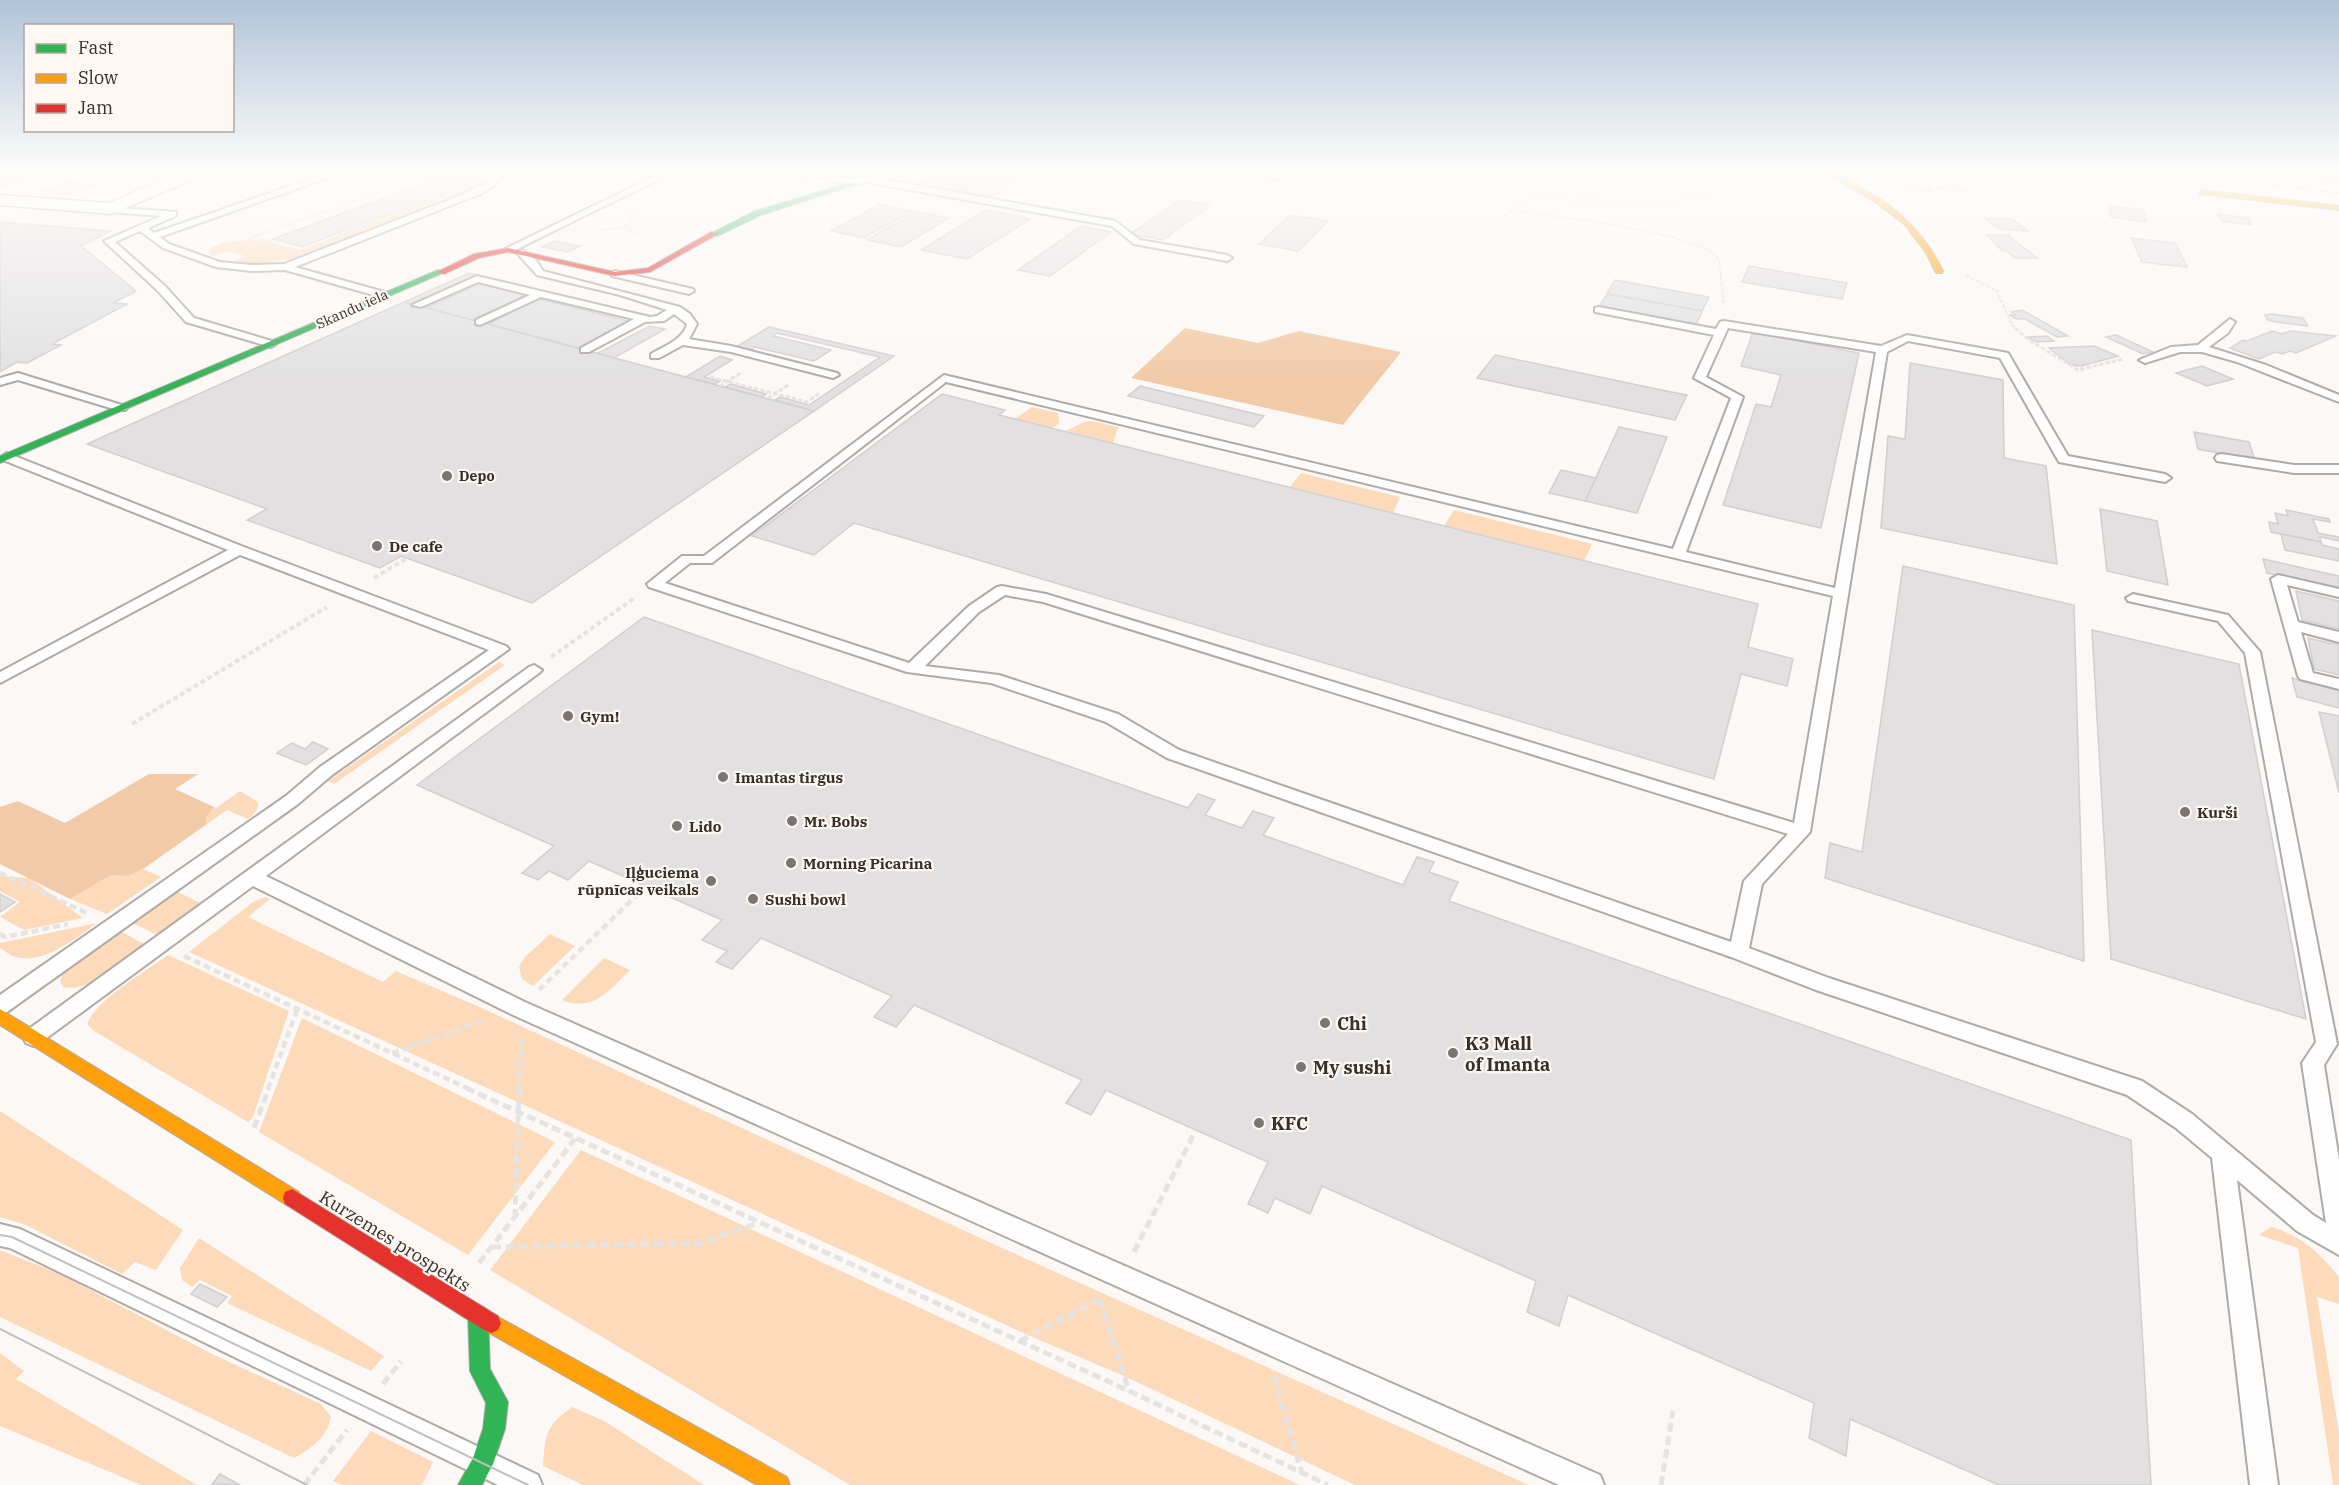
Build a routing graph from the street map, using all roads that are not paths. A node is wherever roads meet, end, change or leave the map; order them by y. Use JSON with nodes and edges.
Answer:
{"nodes":[{"id":1,"x":109,"y":241,"type":"edge"},
{"id":2,"x":160,"y":241,"type":"edge"},
{"id":3,"x":351,"y":241,"type":"edge"},
{"id":4,"x":536,"y":241,"type":"edge"},
{"id":5,"x":701,"y":241,"type":"edge"},
{"id":6,"x":1136,"y":241,"type":"edge"},
{"id":7,"x":1924,"y":241,"type":"edge"},
{"id":8,"x":515,"y":252,"type":"junction"},
{"id":9,"x":1227,"y":258,"type":"dead end"},
{"id":10,"x":285,"y":267,"type":"junction"},
{"id":11,"x":1939,"y":271,"type":"dead end"},
{"id":12,"x":615,"y":274,"type":"junction"},
{"id":13,"x":591,"y":286,"type":"junction"},
{"id":14,"x":689,"y":291,"type":"dead end"},
{"id":15,"x":540,"y":294,"type":"junction"},
{"id":16,"x":384,"y":295,"type":"junction"},
{"id":17,"x":417,"y":305,"type":"dead end"},
{"id":18,"x":676,"y":309,"type":"junction"},
{"id":19,"x":1599,"y":310,"type":"dead end"},
{"id":20,"x":644,"y":318,"type":"junction"},
{"id":21,"x":480,"y":322,"type":"dead end"},
{"id":22,"x":2230,"y":322,"type":"dead end"},
{"id":23,"x":1722,"y":328,"type":"junction"},
{"id":24,"x":680,"y":342,"type":"junction"},
{"id":25,"x":271,"y":344,"type":"junction"},
{"id":26,"x":2200,"y":349,"type":"junction"},
{"id":27,"x":585,"y":350,"type":"dead end"},
{"id":28,"x":1882,"y":350,"type":"junction"},
{"id":29,"x":655,"y":356,"type":"dead end"},
{"id":30,"x":2145,"y":360,"type":"road end"},
{"id":31,"x":833,"y":375,"type":"road end"},
{"id":32,"x":0,"y":382,"type":"edge"},
{"id":33,"x":2339,"y":399,"type":"edge"},
{"id":34,"x":121,"y":408,"type":"junction"},
{"id":35,"x":2221,"y":458,"type":"dead end"},
{"id":36,"x":4,"y":459,"type":"edge"},
{"id":37,"x":2339,"y":469,"type":"edge"},
{"id":38,"x":2165,"y":478,"type":"dead end"},
{"id":39,"x":239,"y":549,"type":"junction"},
{"id":40,"x":1678,"y":555,"type":"junction"},
{"id":41,"x":2339,"y":592,"type":"edge"},
{"id":42,"x":1841,"y":594,"type":"junction"},
{"id":43,"x":2133,"y":598,"type":"dead end"},
{"id":44,"x":2291,"y":625,"type":"junction"},
{"id":45,"x":2339,"y":637,"type":"edge"},
{"id":46,"x":912,"y":669,"type":"junction"},
{"id":47,"x":534,"y":670,"type":"road end"},
{"id":48,"x":0,"y":678,"type":"edge"},
{"id":49,"x":2339,"y":684,"type":"edge"},
{"id":50,"x":1801,"y":832,"type":"junction"},
{"id":51,"x":252,"y":877,"type":"junction"},
{"id":52,"x":1738,"y":952,"type":"junction"},
{"id":53,"x":0,"y":1006,"type":"edge"},
{"id":54,"x":0,"y":1016,"type":"edge"},
{"id":55,"x":33,"y":1037,"type":"junction"},
{"id":56,"x":2222,"y":1152,"type":"junction"},
{"id":57,"x":2339,"y":1234,"type":"edge"},
{"id":58,"x":0,"y":1235,"type":"edge"},
{"id":59,"x":2339,"y":1244,"type":"edge"},
{"id":60,"x":478,"y":1315,"type":"junction"},
{"id":61,"x":475,"y":1475,"type":"edge"},
{"id":62,"x":528,"y":1485,"type":"edge"},
{"id":63,"x":778,"y":1485,"type":"edge"},
{"id":64,"x":1590,"y":1485,"type":"edge"},
{"id":65,"x":2264,"y":1485,"type":"edge"}],
"edges":[{"from":1,"to":25,"type":"lane"},
{"from":2,"to":10,"type":"lane"},
{"from":3,"to":10,"type":"lane"},
{"from":4,"to":8,"type":"lane"},
{"from":5,"to":12,"type":"street","name":"Skandu iela"},
{"from":6,"to":9,"type":"lane"},
{"from":7,"to":11,"type":"street"},
{"from":8,"to":12,"type":"street","name":"Skandu iela"},
{"from":8,"to":13,"type":"lane"},
{"from":8,"to":16,"type":"street","name":"Skandu iela"},
{"from":10,"to":16,"type":"lane"},
{"from":12,"to":13,"type":"lane"},
{"from":12,"to":14,"type":"lane"},
{"from":13,"to":18,"type":"lane"},
{"from":15,"to":17,"type":"lane"},
{"from":15,"to":20,"type":"lane"},
{"from":15,"to":21,"type":"lane"},
{"from":16,"to":25,"type":"street","name":"Skandu iela"},
{"from":18,"to":20,"type":"lane"},
{"from":18,"to":24,"type":"lane"},
{"from":19,"to":23,"type":"lane"},
{"from":20,"to":27,"type":"lane"},
{"from":22,"to":26,"type":"lane"},
{"from":23,"to":28,"type":"lane"},
{"from":23,"to":40,"type":"lane"},
{"from":24,"to":29,"type":"lane"},
{"from":24,"to":31,"type":"lane"},
{"from":25,"to":34,"type":"street","name":"Skandu iela"},
{"from":26,"to":30,"type":"lane"},
{"from":26,"to":33,"type":"lane"},
{"from":28,"to":38,"type":"lane"},
{"from":28,"to":42,"type":"lane"},
{"from":32,"to":34,"type":"lane"},
{"from":34,"to":36,"type":"street","name":"Skandu iela"},
{"from":35,"to":37,"type":"lane"},
{"from":36,"to":39,"type":"lane"},
{"from":39,"to":48,"type":"lane"},
{"from":39,"to":53,"type":"lane"},
{"from":40,"to":42,"type":"lane"},
{"from":40,"to":46,"type":"lane"},
{"from":41,"to":44,"type":"lane"},
{"from":42,"to":50,"type":"lane"},
{"from":43,"to":57,"type":"lane"},
{"from":44,"to":45,"type":"lane"},
{"from":44,"to":49,"type":"lane"},
{"from":46,"to":50,"type":"lane"},
{"from":46,"to":52,"type":"lane"},
{"from":47,"to":51,"type":"lane"},
{"from":50,"to":52,"type":"lane"},
{"from":51,"to":55,"type":"lane"},
{"from":51,"to":64,"type":"lane"},
{"from":52,"to":56,"type":"lane"},
{"from":54,"to":55,"type":"street","name":"Kurzemes prospekts"},
{"from":55,"to":60,"type":"street","name":"Kurzemes prospekts"},
{"from":56,"to":59,"type":"lane"},
{"from":56,"to":65,"type":"lane"},
{"from":58,"to":61,"type":"lane"},
{"from":60,"to":61,"type":"street"},
{"from":60,"to":63,"type":"street","name":"Kurzemes prospekts"},
{"from":61,"to":62,"type":"lane"}]}
